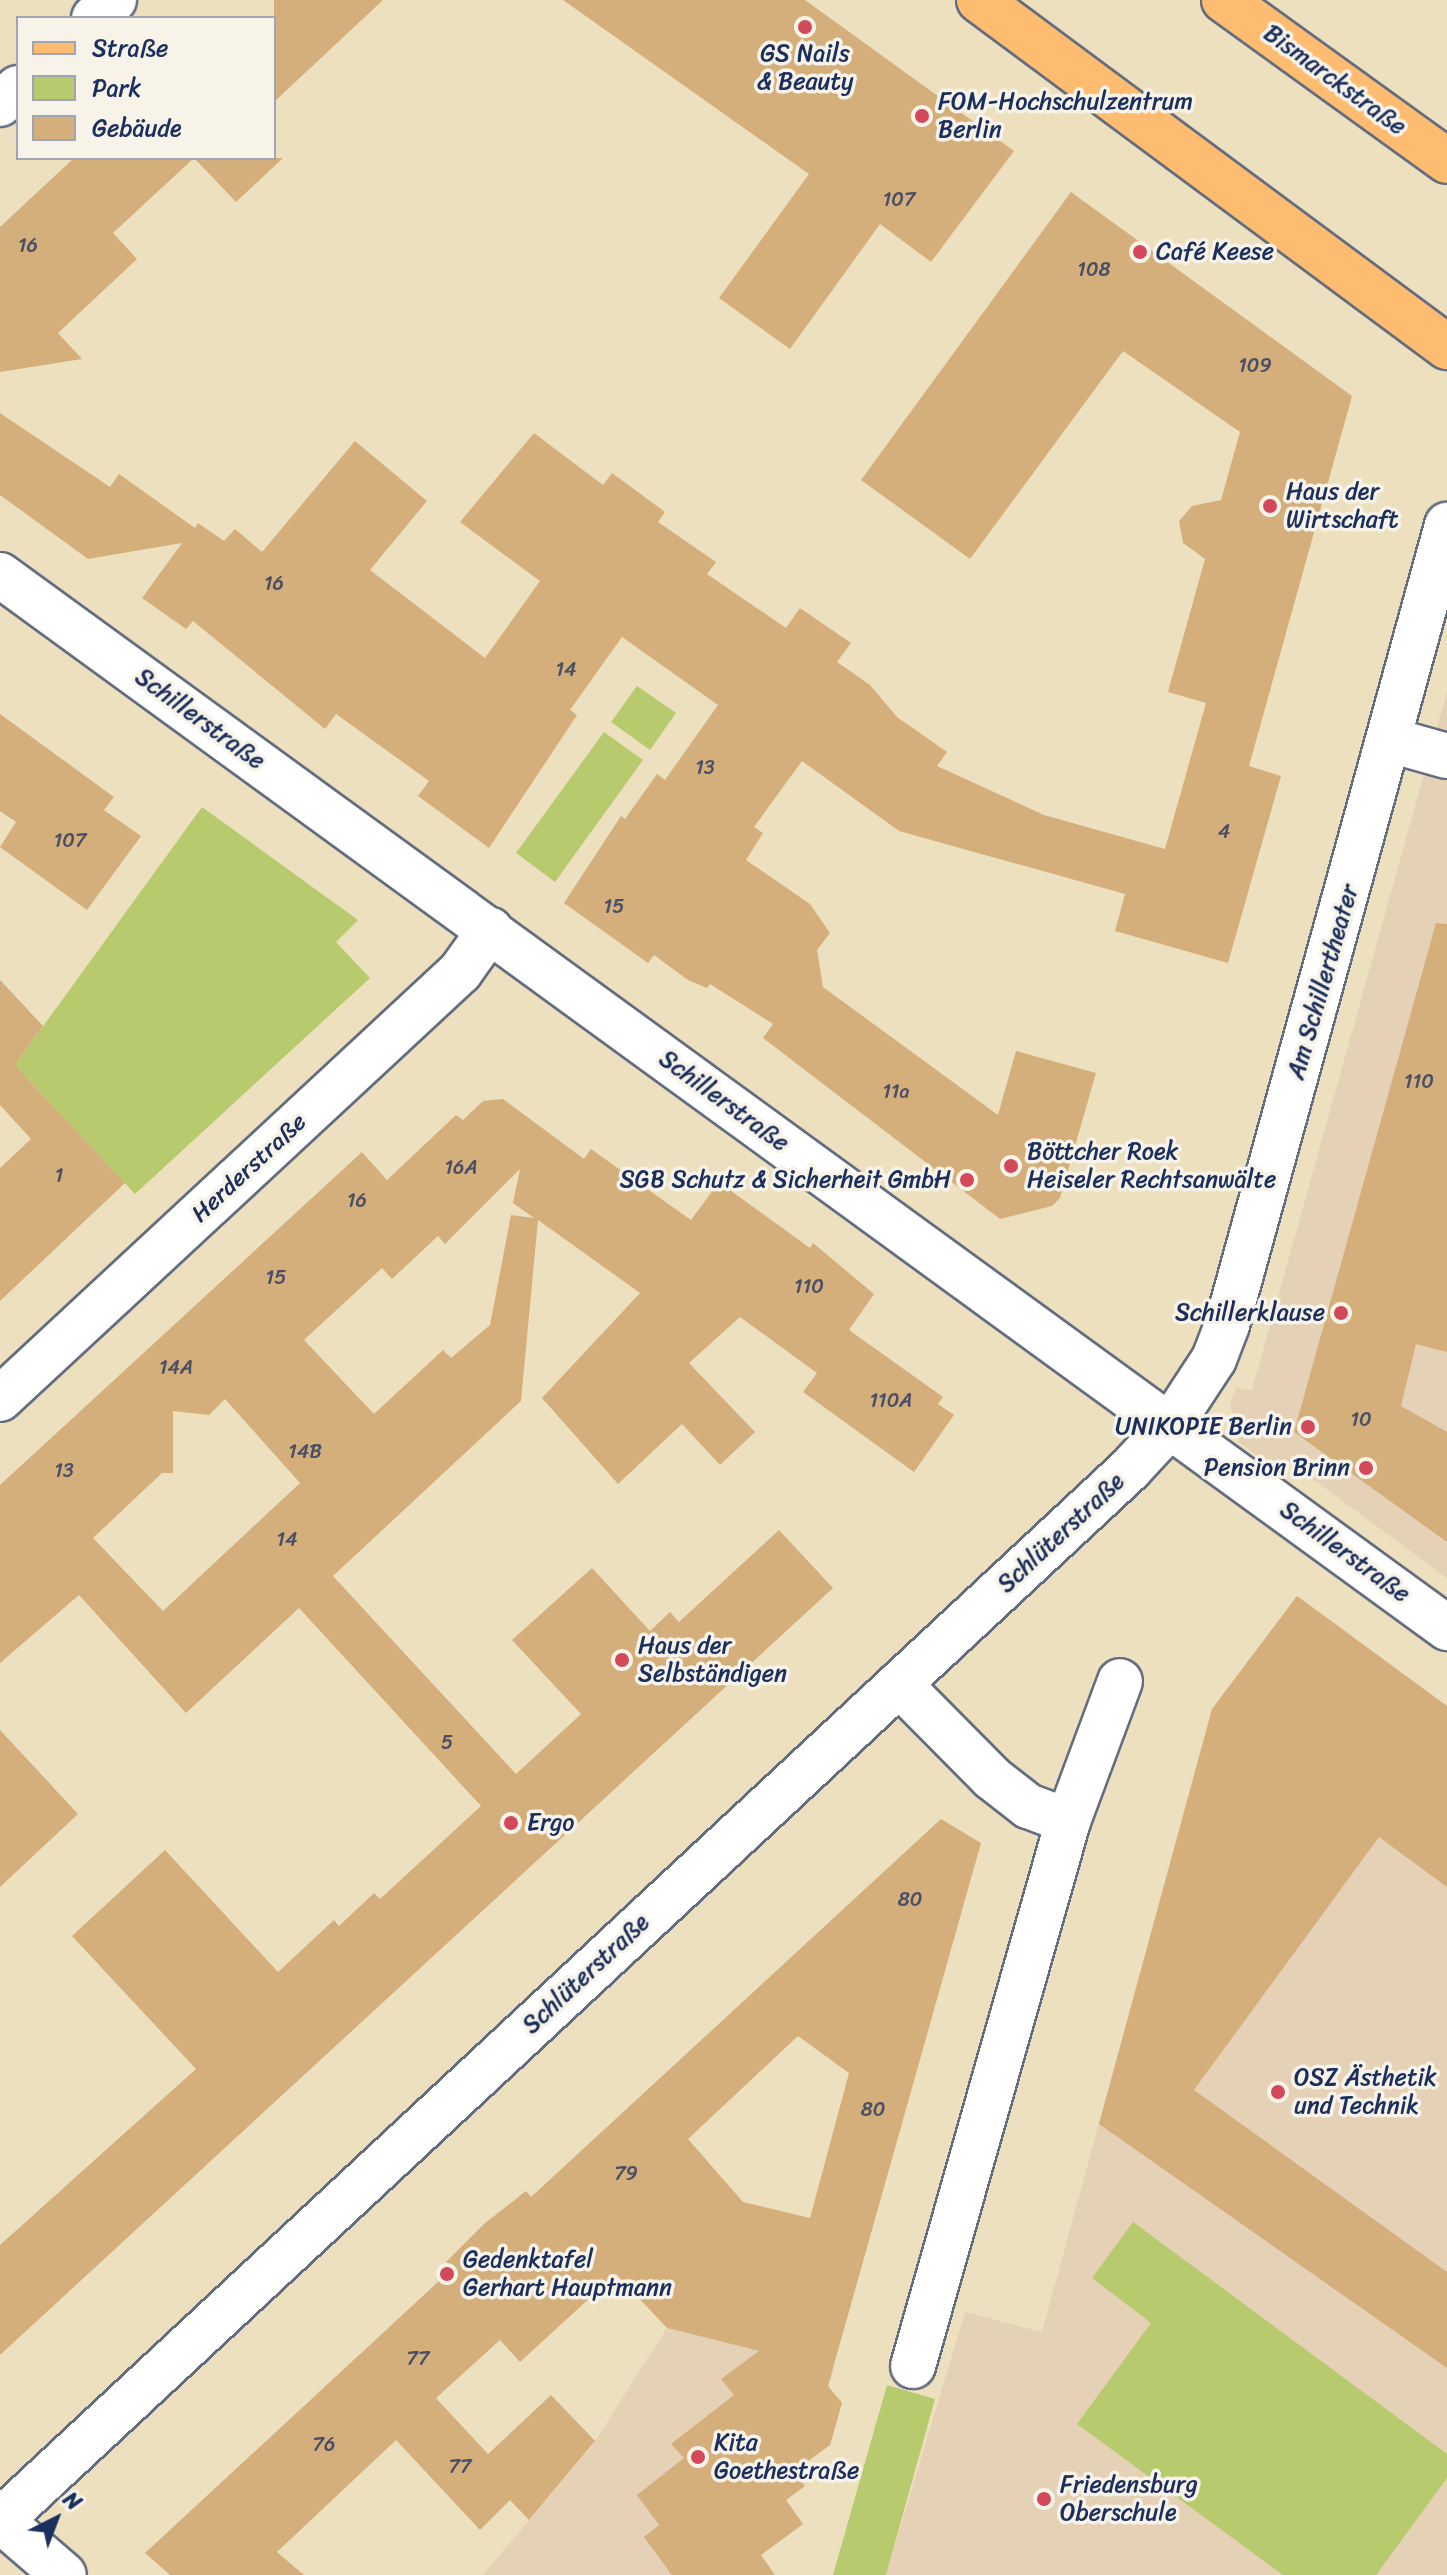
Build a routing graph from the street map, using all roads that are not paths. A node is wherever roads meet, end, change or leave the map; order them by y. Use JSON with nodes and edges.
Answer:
{"nodes":[{"id":1,"x":114,"y":0,"type":"edge"},
{"id":2,"x":979,"y":0,"type":"edge"},
{"id":3,"x":1224,"y":0,"type":"edge"},
{"id":4,"x":96,"y":16,"type":"edge"},
{"id":5,"x":16,"y":90,"type":"edge"},
{"id":6,"x":0,"y":104,"type":"edge"},
{"id":7,"x":1447,"y":161,"type":"edge"},
{"id":8,"x":1447,"y":347,"type":"edge"},
{"id":9,"x":1447,"y":525,"type":"edge"},
{"id":10,"x":0,"y":575,"type":"edge"},
{"id":11,"x":1390,"y":740,"type":"junction"},
{"id":12,"x":1447,"y":756,"type":"edge"},
{"id":13,"x":490,"y":930,"type":"junction"},
{"id":14,"x":0,"y":1399,"type":"edge"},
{"id":15,"x":1170,"y":1426,"type":"junction"},
{"id":16,"x":1447,"y":1628,"type":"edge"},
{"id":17,"x":1120,"y":1681,"type":"dead end"},
{"id":18,"x":899,"y":1684,"type":"junction"},
{"id":19,"x":1068,"y":1821,"type":"junction"},
{"id":20,"x":913,"y":2366,"type":"dead end"},
{"id":21,"x":0,"y":2521,"type":"edge"},
{"id":22,"x":64,"y":2575,"type":"edge"}],
"edges":[{"from":1,"to":4,"type":"street"},
{"from":2,"to":8,"type":"main road"},
{"from":3,"to":7,"type":"main road","name":"Bismarckstraße"},
{"from":5,"to":6,"type":"street"},
{"from":9,"to":11,"type":"street","name":"Am Schillertheater"},
{"from":10,"to":13,"type":"street","name":"Schillerstraße"},
{"from":11,"to":12,"type":"street"},
{"from":11,"to":15,"type":"street","name":"Am Schillertheater"},
{"from":13,"to":14,"type":"street","name":"Herderstraße"},
{"from":13,"to":15,"type":"street","name":"Schillerstraße"},
{"from":15,"to":16,"type":"street","name":"Schillerstraße"},
{"from":15,"to":18,"type":"street","name":"Schlüterstraße"},
{"from":17,"to":19,"type":"street"},
{"from":18,"to":19,"type":"street"},
{"from":18,"to":21,"type":"street","name":"Schlüterstraße"},
{"from":19,"to":20,"type":"street"},
{"from":21,"to":22,"type":"street"}]}
